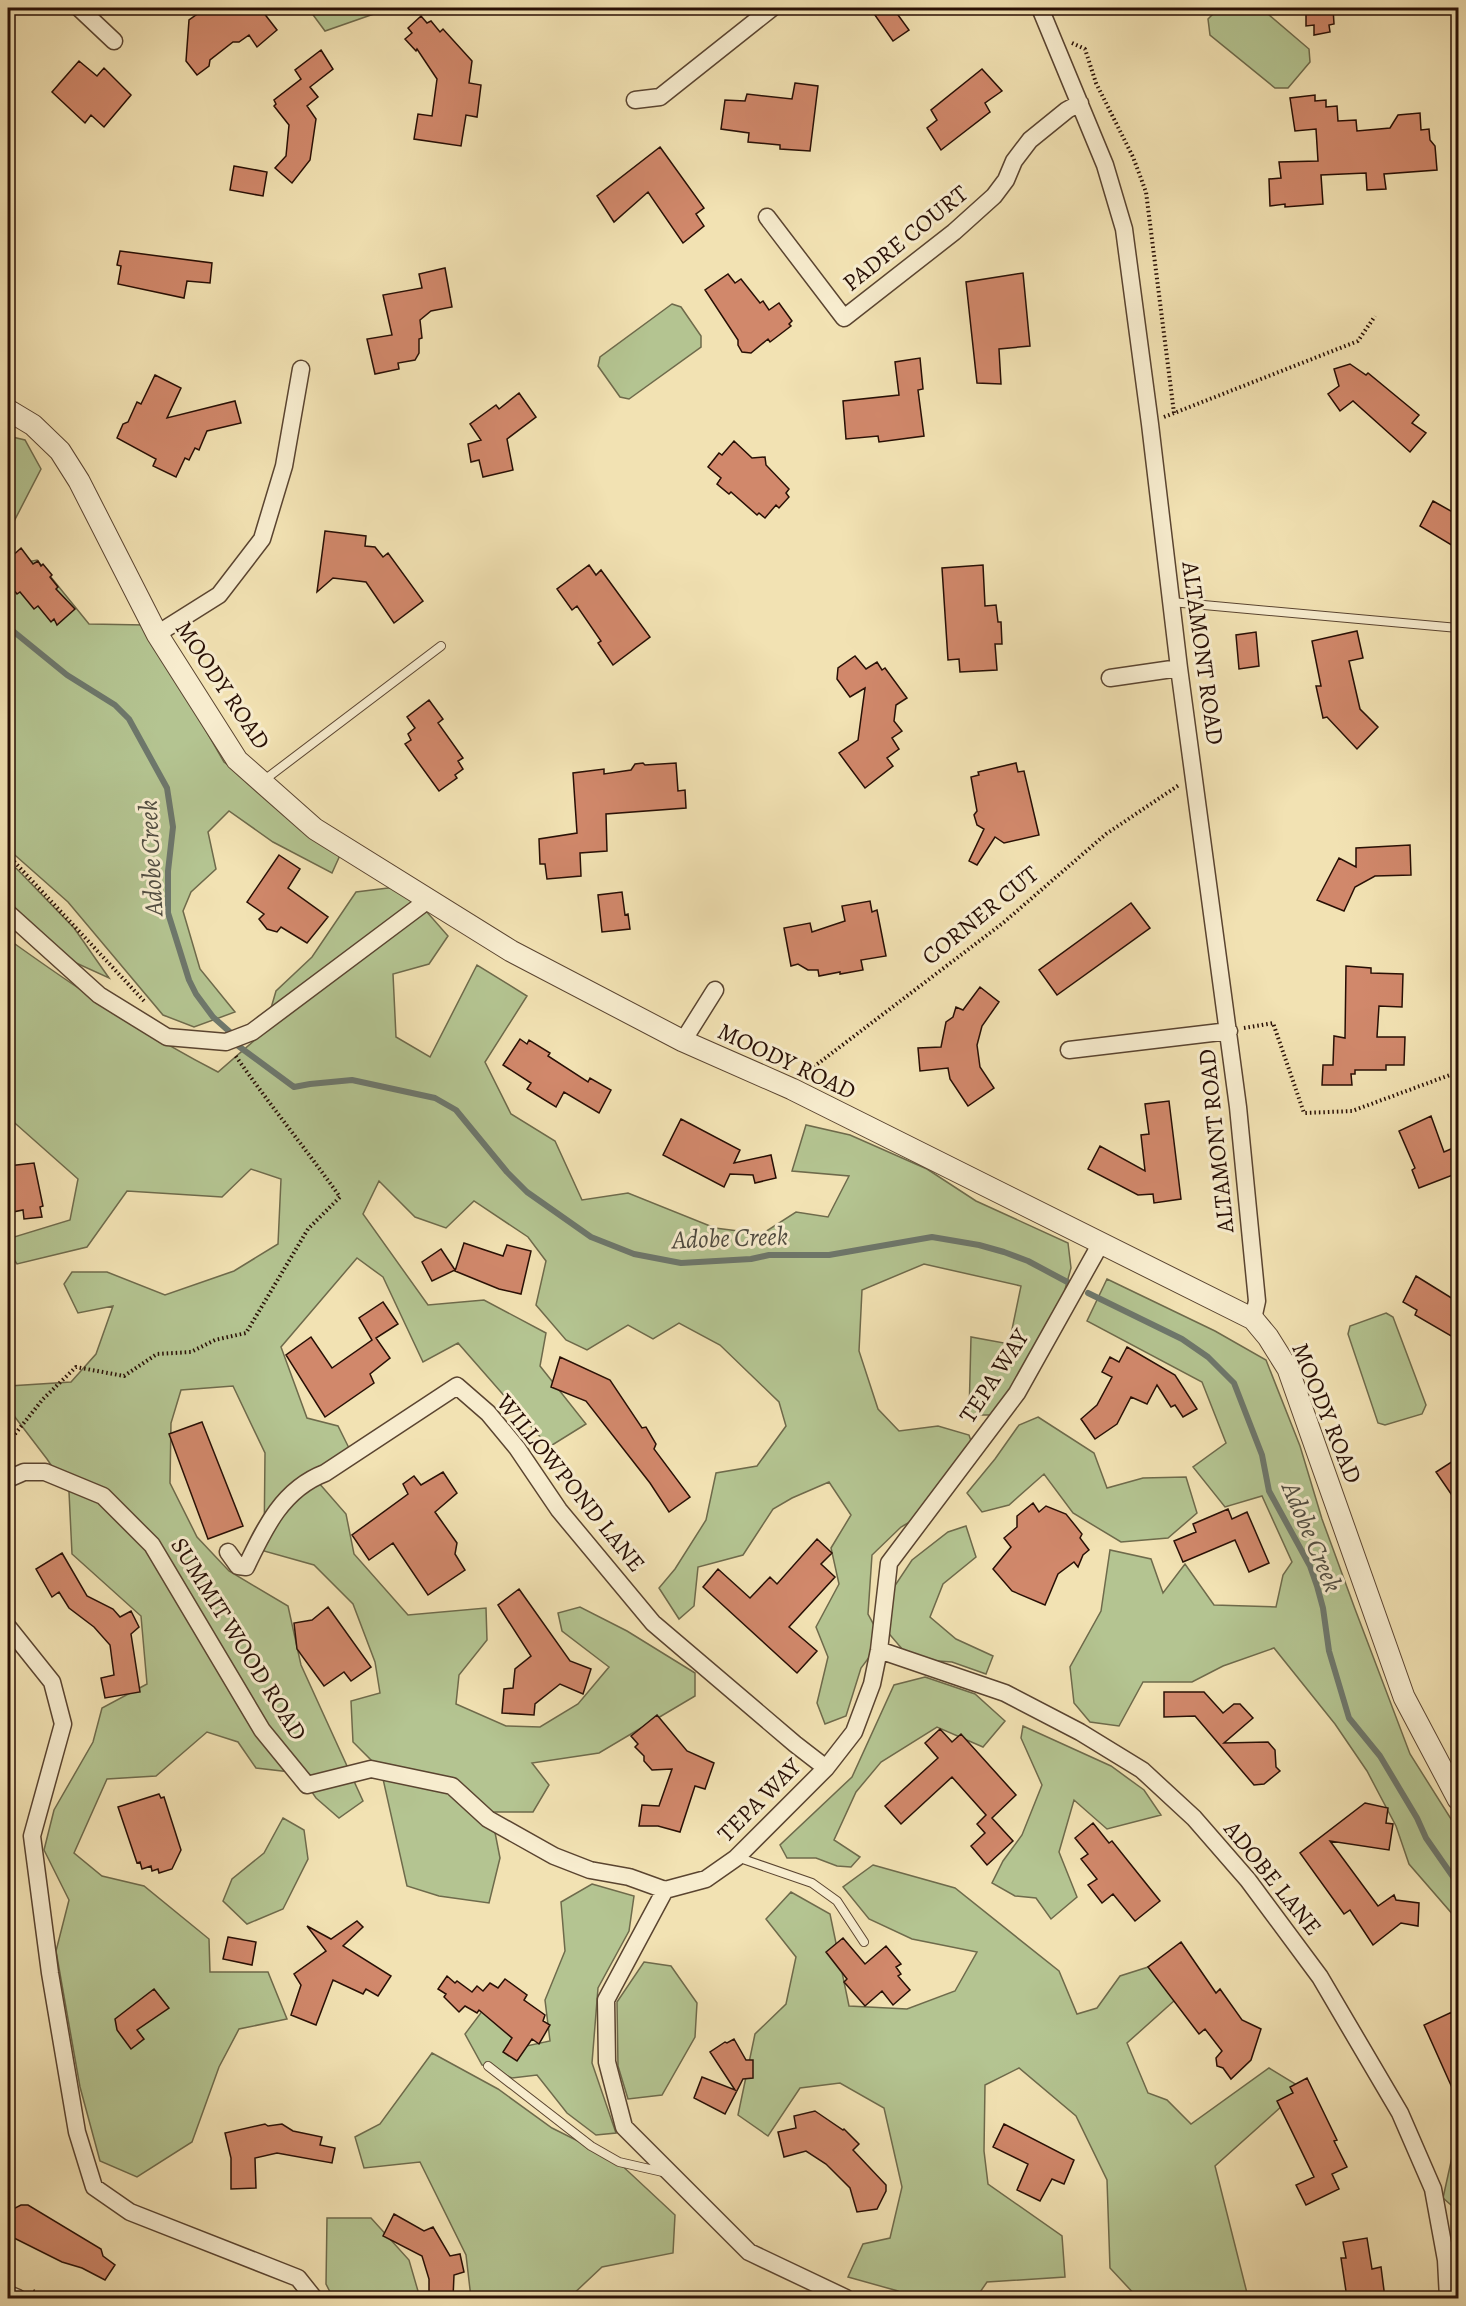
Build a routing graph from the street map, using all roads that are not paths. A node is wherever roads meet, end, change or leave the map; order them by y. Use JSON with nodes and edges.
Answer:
{"nodes":[{"id":1,"x":79,"y":8,"type":"edge"},
{"id":2,"x":772,"y":8,"type":"edge"},
{"id":3,"x":1040,"y":8,"type":"edge"},
{"id":4,"x":114,"y":41,"type":"dead end"},
{"id":5,"x":634,"y":100,"type":"dead end"},
{"id":6,"x":1080,"y":103,"type":"junction"},
{"id":7,"x":768,"y":217,"type":"dead end"},
{"id":8,"x":300,"y":369,"type":"dead end"},
{"id":9,"x":8,"y":410,"type":"edge"},
{"id":10,"x":1171,"y":602,"type":"junction"},
{"id":11,"x":1458,"y":628,"type":"edge"},
{"id":12,"x":157,"y":634,"type":"junction"},
{"id":13,"x":441,"y":646,"type":"dead end"},
{"id":14,"x":1179,"y":668,"type":"junction"},
{"id":15,"x":1110,"y":678,"type":"dead end"},
{"id":16,"x":263,"y":781,"type":"junction"},
{"id":17,"x":428,"y":900,"type":"junction"},
{"id":18,"x":8,"y":913,"type":"edge"},
{"id":19,"x":715,"y":990,"type":"dead end"},
{"id":20,"x":1229,"y":1031,"type":"junction"},
{"id":21,"x":683,"y":1041,"type":"junction"},
{"id":22,"x":1069,"y":1050,"type":"dead end"},
{"id":23,"x":1101,"y":1243,"type":"junction"},
{"id":24,"x":1253,"y":1319,"type":"junction"},
{"id":25,"x":8,"y":1479,"type":"edge"},
{"id":26,"x":228,"y":1552,"type":"dead end"},
{"id":27,"x":8,"y":1627,"type":"edge"},
{"id":28,"x":879,"y":1650,"type":"junction"},
{"id":29,"x":826,"y":1768,"type":"junction"},
{"id":30,"x":1458,"y":1799,"type":"edge"},
{"id":31,"x":737,"y":1857,"type":"junction"},
{"id":32,"x":665,"y":1890,"type":"junction"},
{"id":33,"x":864,"y":1942,"type":"dead end"},
{"id":34,"x":488,"y":2066,"type":"dead end"},
{"id":35,"x":670,"y":2173,"type":"junction"},
{"id":36,"x":8,"y":2294,"type":"edge"},
{"id":37,"x":18,"y":2298,"type":"edge"},
{"id":38,"x":314,"y":2298,"type":"edge"},
{"id":39,"x":846,"y":2298,"type":"edge"},
{"id":40,"x":1448,"y":2298,"type":"edge"}],
"edges":[{"from":1,"to":4,"type":"street"},
{"from":2,"to":5,"type":"street"},
{"from":3,"to":6,"type":"street","name":"ALTAMONT ROAD"},
{"from":6,"to":7,"type":"street","name":"PADRE COURT"},
{"from":6,"to":10,"type":"street","name":"ALTAMONT ROAD"},
{"from":8,"to":12,"type":"street"},
{"from":9,"to":12,"type":"street","name":"MOODY ROAD"},
{"from":10,"to":11,"type":"lane"},
{"from":10,"to":14,"type":"street","name":"ALTAMONT ROAD"},
{"from":12,"to":16,"type":"street","name":"MOODY ROAD"},
{"from":13,"to":16,"type":"lane"},
{"from":14,"to":15,"type":"street"},
{"from":14,"to":20,"type":"street","name":"ALTAMONT ROAD"},
{"from":16,"to":17,"type":"street","name":"MOODY ROAD"},
{"from":17,"to":18,"type":"street"},
{"from":17,"to":21,"type":"street","name":"MOODY ROAD"},
{"from":19,"to":21,"type":"street"},
{"from":20,"to":22,"type":"street"},
{"from":20,"to":24,"type":"street","name":"ALTAMONT ROAD"},
{"from":21,"to":23,"type":"street","name":"MOODY ROAD"},
{"from":23,"to":24,"type":"street","name":"MOODY ROAD"},
{"from":23,"to":28,"type":"street","name":"TEPA WAY"},
{"from":24,"to":30,"type":"street","name":"MOODY ROAD"},
{"from":25,"to":32,"type":"street","name":"SUMMIT WOOD ROAD"},
{"from":26,"to":29,"type":"street","name":"WILLOWPOND LANE"},
{"from":27,"to":38,"type":"street"},
{"from":28,"to":29,"type":"street","name":"TEPA WAY"},
{"from":28,"to":40,"type":"street","name":"ADOBE LANE"},
{"from":29,"to":31,"type":"street","name":"TEPA WAY"},
{"from":31,"to":32,"type":"street","name":"TEPA WAY"},
{"from":31,"to":33,"type":"lane"},
{"from":32,"to":35,"type":"street"},
{"from":34,"to":35,"type":"lane"},
{"from":35,"to":39,"type":"street"},
{"from":36,"to":37,"type":"street"}]}
